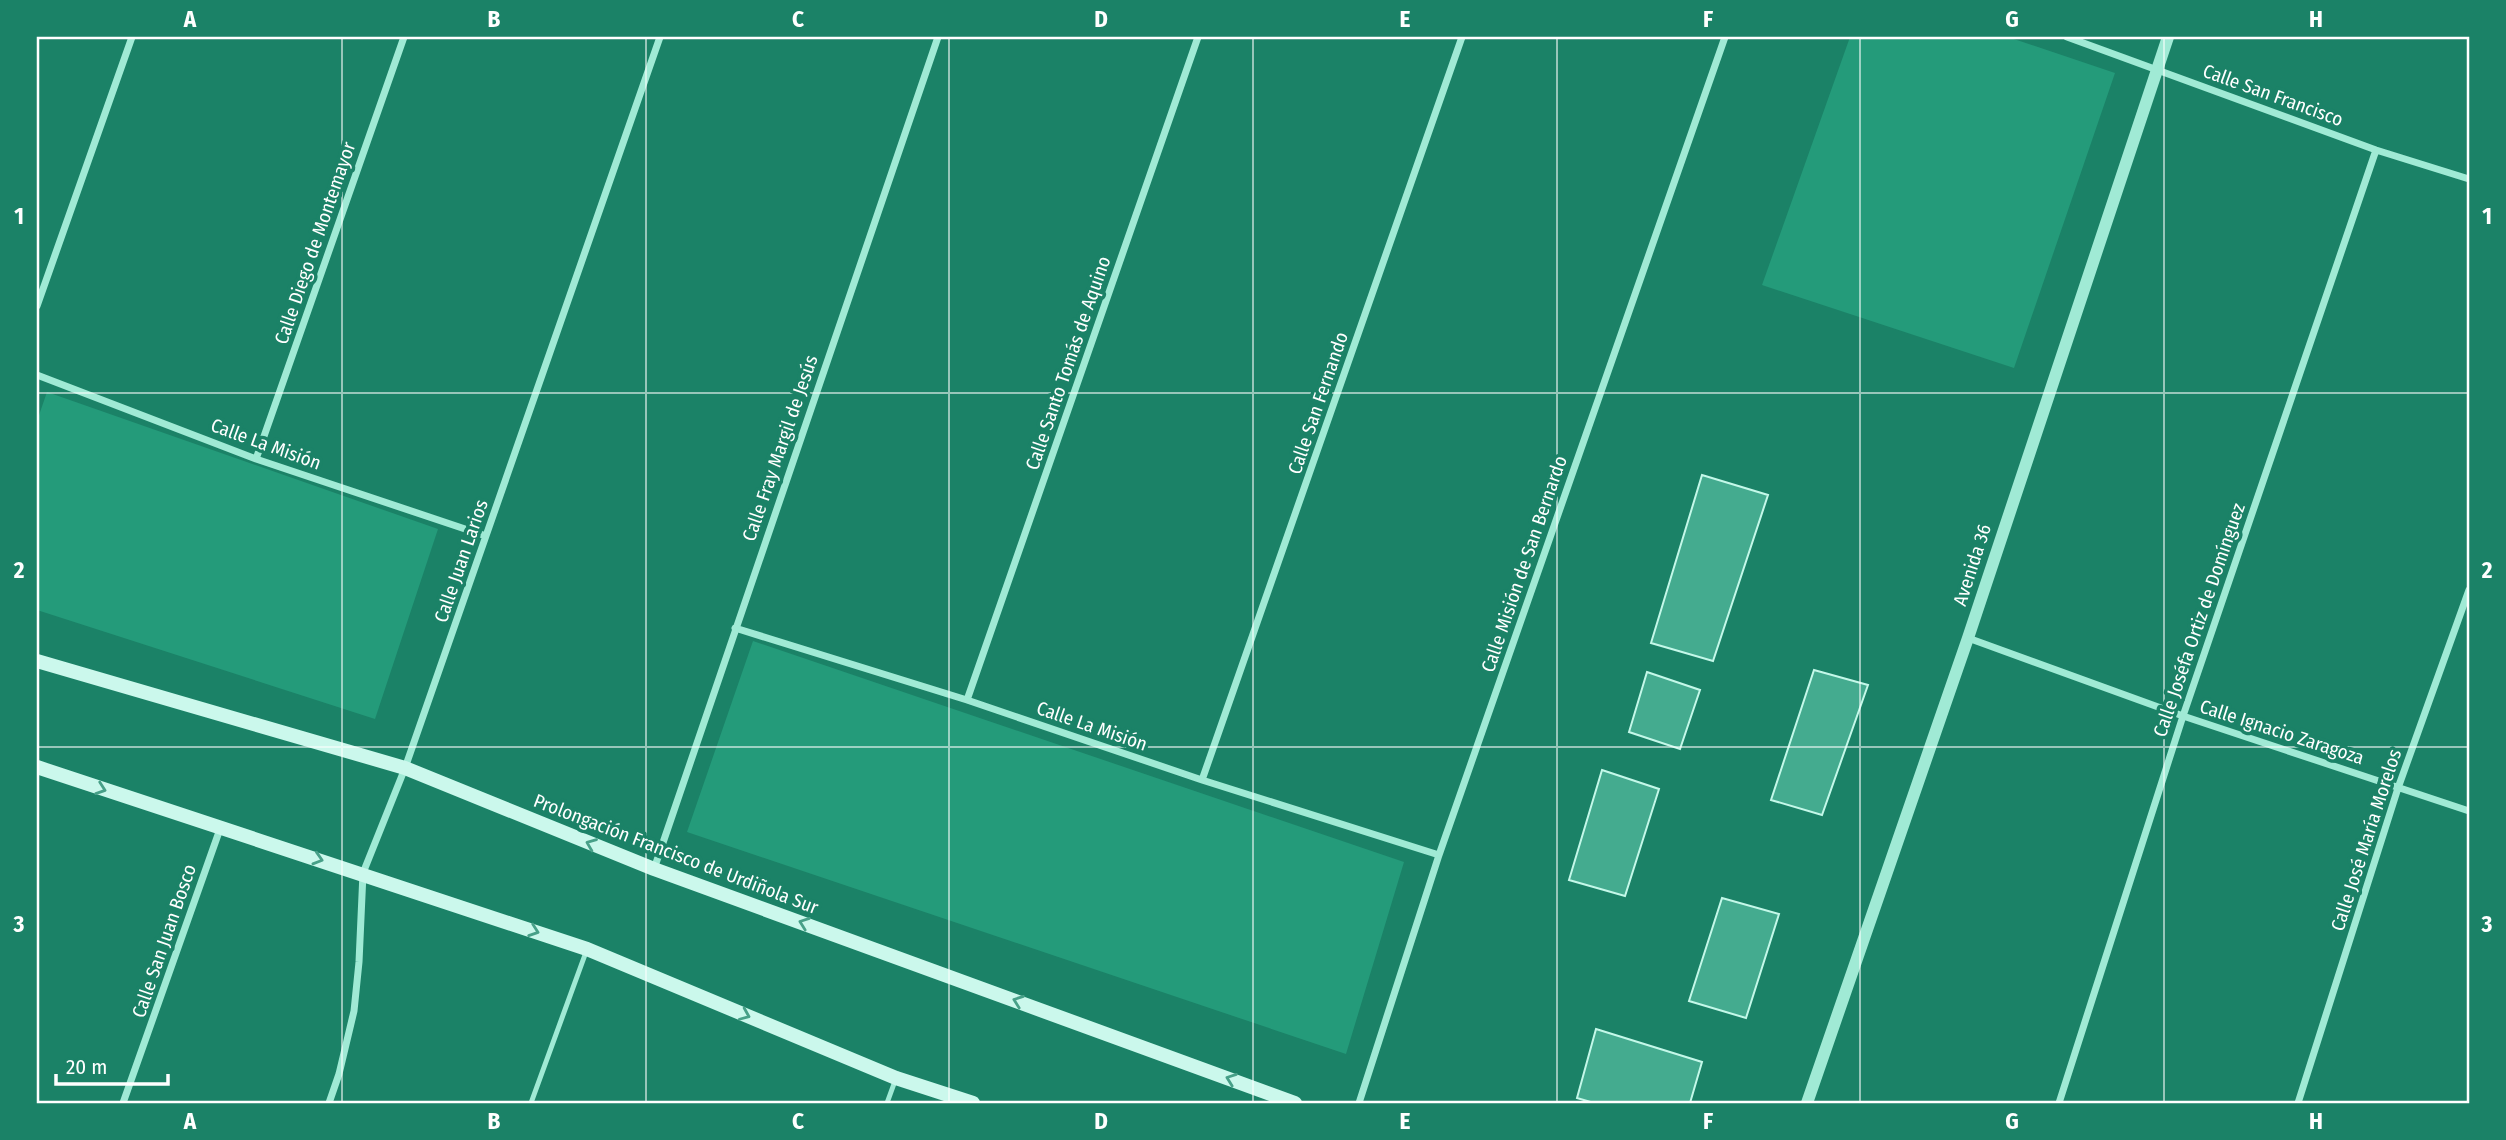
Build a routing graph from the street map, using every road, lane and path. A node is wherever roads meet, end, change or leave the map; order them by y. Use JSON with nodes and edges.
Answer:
{"nodes":[{"id":1,"x":132,"y":37,"type":"edge"},
{"id":2,"x":404,"y":37,"type":"edge"},
{"id":3,"x":660,"y":37,"type":"edge"},
{"id":4,"x":938,"y":37,"type":"edge"},
{"id":5,"x":1198,"y":37,"type":"edge"},
{"id":6,"x":1462,"y":37,"type":"edge"},
{"id":7,"x":1725,"y":37,"type":"edge"},
{"id":8,"x":2067,"y":37,"type":"edge"},
{"id":9,"x":2168,"y":37,"type":"edge"},
{"id":10,"x":2157,"y":69,"type":"junction"},
{"id":11,"x":2376,"y":150,"type":"junction"},
{"id":12,"x":2469,"y":179,"type":"edge"},
{"id":13,"x":37,"y":306,"type":"edge"},
{"id":14,"x":37,"y":375,"type":"edge"},
{"id":15,"x":256,"y":459,"type":"junction"},
{"id":16,"x":486,"y":536,"type":"junction"},
{"id":17,"x":2469,"y":590,"type":"edge"},
{"id":18,"x":735,"y":628,"type":"junction"},
{"id":19,"x":1968,"y":638,"type":"junction"},
{"id":20,"x":37,"y":661,"type":"edge"},
{"id":21,"x":968,"y":700,"type":"junction"},
{"id":22,"x":2183,"y":716,"type":"junction"},
{"id":23,"x":37,"y":767,"type":"edge"},
{"id":24,"x":405,"y":768,"type":"junction"},
{"id":25,"x":1202,"y":780,"type":"junction"},
{"id":26,"x":2398,"y":788,"type":"junction"},
{"id":27,"x":2469,"y":811,"type":"edge"},
{"id":28,"x":220,"y":829,"type":"junction"},
{"id":29,"x":1439,"y":855,"type":"junction"},
{"id":30,"x":654,"y":869,"type":"junction"},
{"id":31,"x":363,"y":873,"type":"junction"},
{"id":32,"x":587,"y":949,"type":"junction"},
{"id":33,"x":896,"y":1078,"type":"junction"},
{"id":34,"x":123,"y":1103,"type":"edge"},
{"id":35,"x":328,"y":1103,"type":"edge"},
{"id":36,"x":531,"y":1103,"type":"edge"},
{"id":37,"x":887,"y":1103,"type":"edge"},
{"id":38,"x":973,"y":1103,"type":"edge"},
{"id":39,"x":1295,"y":1103,"type":"edge"},
{"id":40,"x":1359,"y":1103,"type":"edge"},
{"id":41,"x":1807,"y":1103,"type":"edge"},
{"id":42,"x":2059,"y":1103,"type":"edge"},
{"id":43,"x":2298,"y":1103,"type":"edge"}],
"edges":[{"from":1,"to":13,"type":"street"},
{"from":2,"to":15,"type":"street","name":"Calle Diego de Montemayor"},
{"from":3,"to":16,"type":"street","name":"Calle Juan Larios"},
{"from":4,"to":18,"type":"street","name":"Calle Fray Margil de Jesús"},
{"from":5,"to":21,"type":"street","name":"Calle Santo Tomás de Aquino"},
{"from":6,"to":25,"type":"street","name":"Calle San Fernando"},
{"from":7,"to":29,"type":"street","name":"Calle Misión de San Bernardo"},
{"from":8,"to":10,"type":"street","name":"Calle San Francisco"},
{"from":9,"to":10,"type":"street","name":"Avenida 36"},
{"from":10,"to":11,"type":"street","name":"Calle San Francisco"},
{"from":10,"to":19,"type":"street","name":"Avenida 36"},
{"from":11,"to":12,"type":"street","name":"Calle San Francisco"},
{"from":11,"to":22,"type":"street","name":"Calle Joséfa Ortiz de Domínguez"},
{"from":14,"to":15,"type":"street","name":"Calle La Misión"},
{"from":15,"to":16,"type":"street","name":"Calle La Misión"},
{"from":16,"to":24,"type":"street","name":"Calle Juan Larios"},
{"from":17,"to":26,"type":"street","name":"Calle José María Morelos"},
{"from":18,"to":21,"type":"street","name":"Calle La Misión"},
{"from":18,"to":30,"type":"street","name":"Calle Fray Margil de Jesús"},
{"from":19,"to":22,"type":"street","name":"Calle Ignacio Zaragoza"},
{"from":19,"to":41,"type":"street","name":"Avenida 36"},
{"from":20,"to":24,"type":"main road","name":"Prolongación Francisco de Urdiñola Sur"},
{"from":21,"to":25,"type":"street","name":"Calle La Misión"},
{"from":22,"to":26,"type":"street","name":"Calle Ignacio Zaragoza"},
{"from":22,"to":42,"type":"street","name":"Calle Joséfa Ortiz de Domínguez"},
{"from":23,"to":28,"type":"main road","one_way":true},
{"from":30,"to":24,"type":"main road","name":"Prolongación Francisco de Urdiñola Sur","one_way":true},
{"from":24,"to":31,"type":"street","name":"Calle Juan Larios"},
{"from":25,"to":29,"type":"street","name":"Calle La Misión"},
{"from":26,"to":27,"type":"street","name":"Calle Ignacio Zaragoza"},
{"from":26,"to":43,"type":"street","name":"Calle José María Morelos"},
{"from":28,"to":31,"type":"main road","one_way":true},
{"from":28,"to":34,"type":"street","name":"Calle San Juan Bosco"},
{"from":29,"to":40,"type":"street","name":"Calle Misión de San Bernardo"},
{"from":39,"to":30,"type":"main road","name":"Prolongación Francisco de Urdiñola Sur","one_way":true},
{"from":31,"to":32,"type":"main road","one_way":true},
{"from":31,"to":35,"type":"street","name":"Calle Juan Larios"},
{"from":32,"to":33,"type":"main road","one_way":true},
{"from":32,"to":36,"type":"lane"},
{"from":33,"to":37,"type":"lane"},
{"from":33,"to":38,"type":"main road"}]}
